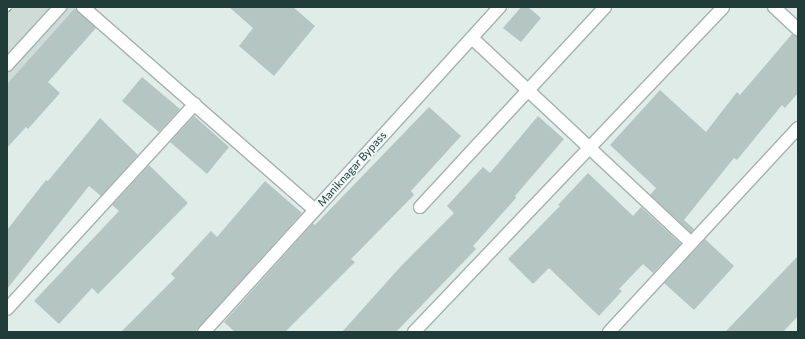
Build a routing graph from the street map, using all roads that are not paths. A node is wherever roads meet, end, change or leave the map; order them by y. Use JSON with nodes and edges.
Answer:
{"nodes":[{"id":1,"x":60,"y":7,"type":"edge"},
{"id":2,"x":83,"y":7,"type":"edge"},
{"id":3,"x":500,"y":7,"type":"edge"},
{"id":4,"x":605,"y":7,"type":"edge"},
{"id":5,"x":723,"y":7,"type":"edge"},
{"id":6,"x":774,"y":7,"type":"edge"},
{"id":7,"x":798,"y":29,"type":"edge"},
{"id":8,"x":472,"y":38,"type":"junction"},
{"id":9,"x":7,"y":65,"type":"edge"},
{"id":10,"x":528,"y":89,"type":"junction"},
{"id":11,"x":195,"y":104,"type":"junction"},
{"id":12,"x":798,"y":128,"type":"edge"},
{"id":13,"x":589,"y":147,"type":"junction"},
{"id":14,"x":420,"y":208,"type":"dead end"},
{"id":15,"x":315,"y":210,"type":"junction"},
{"id":16,"x":691,"y":243,"type":"junction"},
{"id":17,"x":7,"y":309,"type":"edge"},
{"id":18,"x":204,"y":332,"type":"edge"},
{"id":19,"x":414,"y":332,"type":"edge"},
{"id":20,"x":609,"y":332,"type":"edge"}],
"edges":[{"from":1,"to":9,"type":"street"},
{"from":2,"to":11,"type":"street"},
{"from":3,"to":8,"type":"street","name":"Maniknagar Bypass"},
{"from":4,"to":10,"type":"street"},
{"from":5,"to":13,"type":"street"},
{"from":6,"to":7,"type":"street"},
{"from":8,"to":10,"type":"street"},
{"from":8,"to":15,"type":"street","name":"Maniknagar Bypass"},
{"from":10,"to":13,"type":"street"},
{"from":10,"to":14,"type":"street"},
{"from":11,"to":15,"type":"street"},
{"from":11,"to":17,"type":"street"},
{"from":12,"to":16,"type":"street"},
{"from":13,"to":16,"type":"street"},
{"from":13,"to":19,"type":"street"},
{"from":15,"to":18,"type":"street","name":"Maniknagar Bypass"},
{"from":16,"to":20,"type":"street"}]}
